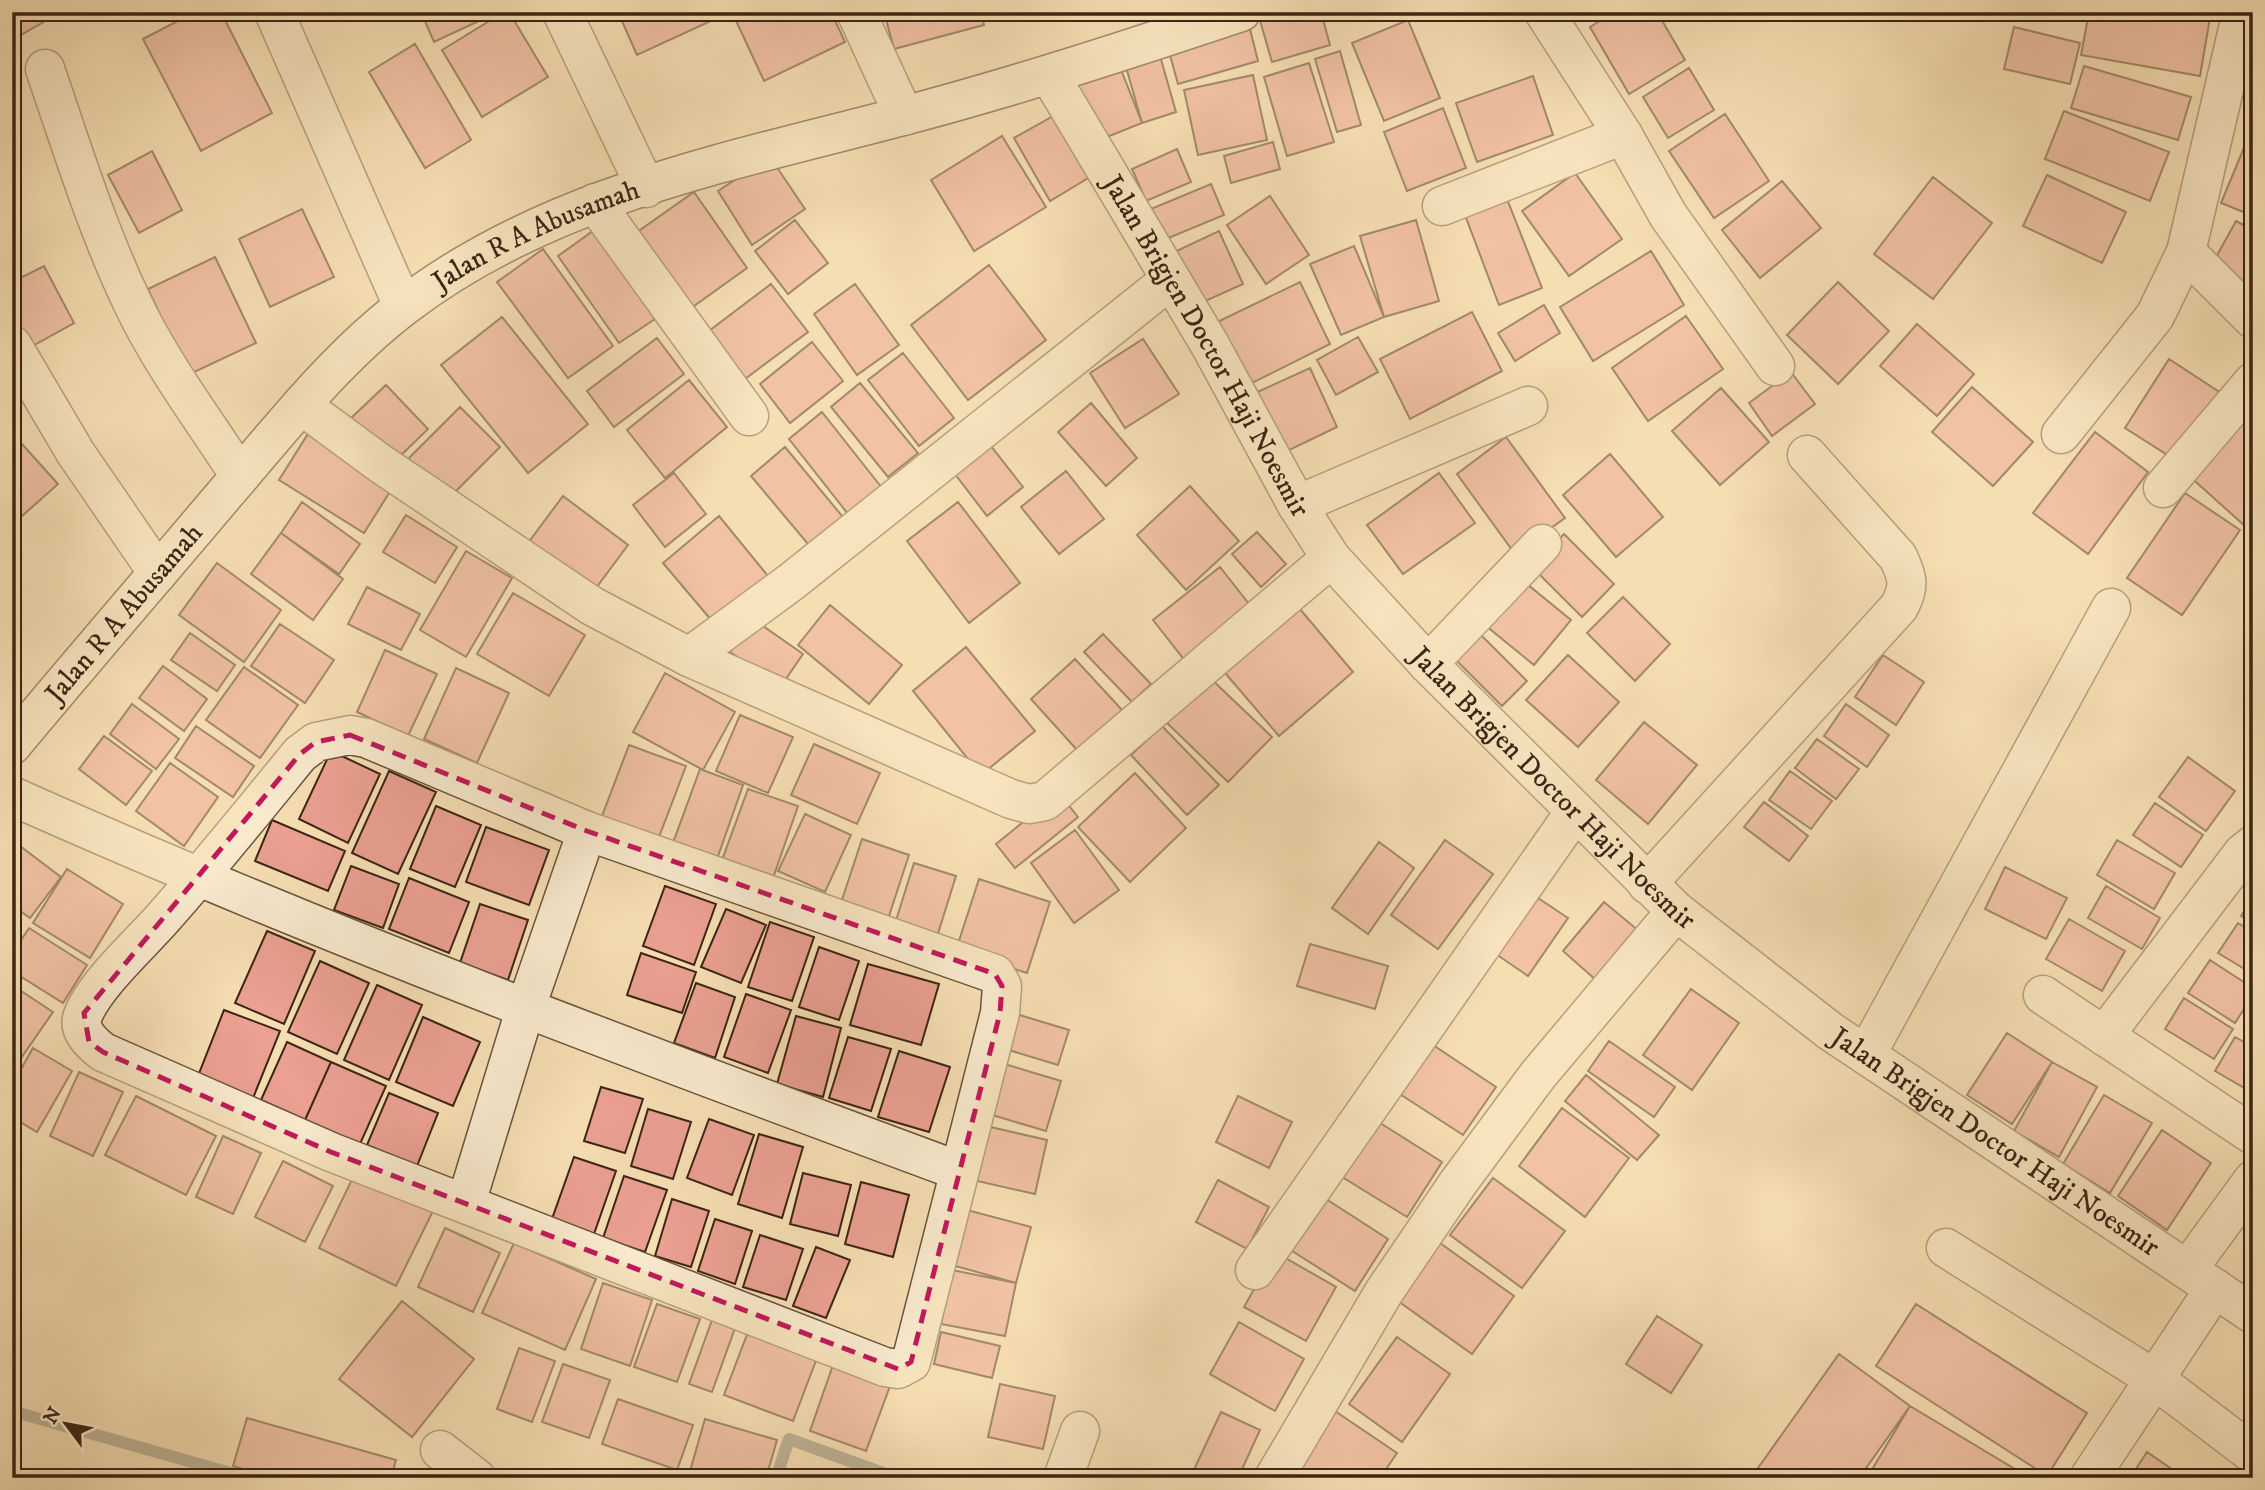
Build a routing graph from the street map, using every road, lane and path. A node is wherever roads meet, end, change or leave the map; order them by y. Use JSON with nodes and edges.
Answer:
{"nodes":[{"id":1,"x":274,"y":12,"type":"edge"},
{"id":2,"x":562,"y":12,"type":"edge"},
{"id":3,"x":856,"y":12,"type":"edge"},
{"id":4,"x":1241,"y":12,"type":"edge"},
{"id":5,"x":1544,"y":12,"type":"edge"},
{"id":6,"x":2242,"y":12,"type":"edge"},
{"id":7,"x":46,"y":69,"type":"dead end"},
{"id":8,"x":1050,"y":76,"type":"junction"},
{"id":9,"x":904,"y":116,"type":"junction"},
{"id":10,"x":1623,"y":135,"type":"junction"},
{"id":11,"x":646,"y":188,"type":"junction"},
{"id":12,"x":595,"y":203,"type":"junction"},
{"id":13,"x":1442,"y":206,"type":"dead end"},
{"id":14,"x":2186,"y":253,"type":"junction"},
{"id":15,"x":1170,"y":280,"type":"junction"},
{"id":16,"x":403,"y":306,"type":"junction"},
{"id":17,"x":2253,"y":319,"type":"edge"},
{"id":18,"x":12,"y":345,"type":"edge"},
{"id":19,"x":1775,"y":366,"type":"dead end"},
{"id":20,"x":2253,"y":382,"type":"edge"},
{"id":21,"x":301,"y":404,"type":"junction"},
{"id":22,"x":1528,"y":406,"type":"dead end"},
{"id":23,"x":749,"y":416,"type":"dead end"},
{"id":24,"x":2061,"y":434,"type":"dead end"},
{"id":25,"x":1807,"y":455,"type":"dead end"},
{"id":26,"x":240,"y":477,"type":"junction"},
{"id":27,"x":2163,"y":488,"type":"dead end"},
{"id":28,"x":1297,"y":505,"type":"junction"},
{"id":29,"x":1542,"y":544,"type":"dead end"},
{"id":30,"x":1331,"y":558,"type":"junction"},
{"id":31,"x":158,"y":573,"type":"junction"},
{"id":32,"x":2111,"y":608,"type":"dead end"},
{"id":33,"x":689,"y":657,"type":"junction"},
{"id":34,"x":1428,"y":664,"type":"junction"},
{"id":35,"x":12,"y":745,"type":"edge"},
{"id":36,"x":12,"y":796,"type":"edge"},
{"id":37,"x":1574,"y":813,"type":"junction"},
{"id":38,"x":587,"y":831,"type":"junction"},
{"id":39,"x":2253,"y":845,"type":"edge"},
{"id":40,"x":198,"y":879,"type":"junction"},
{"id":41,"x":1647,"y":884,"type":"junction"},
{"id":42,"x":1676,"y":911,"type":"junction"},
{"id":43,"x":2043,"y":995,"type":"dead end"},
{"id":44,"x":525,"y":1010,"type":"junction"},
{"id":45,"x":2104,"y":1036,"type":"junction"},
{"id":46,"x":1866,"y":1055,"type":"junction"},
{"id":47,"x":2253,"y":1135,"type":"edge"},
{"id":48,"x":959,"y":1171,"type":"junction"},
{"id":49,"x":2253,"y":1181,"type":"edge"},
{"id":50,"x":466,"y":1203,"type":"junction"},
{"id":51,"x":1946,"y":1248,"type":"dead end"},
{"id":52,"x":1255,"y":1270,"type":"dead end"},
{"id":53,"x":2201,"y":1279,"type":"junction"},
{"id":54,"x":2253,"y":1314,"type":"edge"},
{"id":55,"x":2153,"y":1378,"type":"junction"},
{"id":56,"x":1080,"y":1431,"type":"dead end"},
{"id":57,"x":440,"y":1450,"type":"dead end"},
{"id":58,"x":2253,"y":1454,"type":"edge"},
{"id":59,"x":476,"y":1478,"type":"edge"},
{"id":60,"x":1063,"y":1478,"type":"edge"},
{"id":61,"x":1274,"y":1478,"type":"edge"},
{"id":62,"x":2089,"y":1478,"type":"edge"}],
"edges":[{"from":1,"to":16,"type":"street"},
{"from":2,"to":11,"type":"street"},
{"from":3,"to":9,"type":"street"},
{"from":4,"to":8,"type":"street","name":"Jalan R A Abusamah"},
{"from":5,"to":10,"type":"street"},
{"from":6,"to":14,"type":"street"},
{"from":7,"to":26,"type":"street"},
{"from":8,"to":9,"type":"street","name":"Jalan R A Abusamah"},
{"from":8,"to":15,"type":"street","name":"Jalan Brigjen Doctor Haji Noesmir"},
{"from":9,"to":11,"type":"street","name":"Jalan R A Abusamah"},
{"from":10,"to":13,"type":"street"},
{"from":10,"to":19,"type":"street"},
{"from":11,"to":12,"type":"street","name":"Jalan R A Abusamah"},
{"from":12,"to":16,"type":"street","name":"Jalan R A Abusamah"},
{"from":12,"to":23,"type":"street"},
{"from":14,"to":17,"type":"street"},
{"from":14,"to":24,"type":"street"},
{"from":15,"to":28,"type":"street","name":"Jalan Brigjen Doctor Haji Noesmir"},
{"from":15,"to":33,"type":"street"},
{"from":16,"to":21,"type":"street","name":"Jalan R A Abusamah"},
{"from":18,"to":31,"type":"street"},
{"from":20,"to":27,"type":"street"},
{"from":21,"to":26,"type":"street","name":"Jalan R A Abusamah"},
{"from":21,"to":33,"type":"street"},
{"from":22,"to":28,"type":"street"},
{"from":25,"to":41,"type":"street"},
{"from":26,"to":31,"type":"street","name":"Jalan R A Abusamah"},
{"from":28,"to":30,"type":"street","name":"Jalan Brigjen Doctor Haji Noesmir"},
{"from":29,"to":34,"type":"street"},
{"from":30,"to":33,"type":"street"},
{"from":30,"to":34,"type":"street","name":"Jalan Brigjen Doctor Haji Noesmir"},
{"from":31,"to":35,"type":"street","name":"Jalan R A Abusamah"},
{"from":32,"to":46,"type":"street"},
{"from":34,"to":37,"type":"street","name":"Jalan Brigjen Doctor Haji Noesmir"},
{"from":36,"to":40,"type":"street"},
{"from":37,"to":41,"type":"street","name":"Jalan Brigjen Doctor Haji Noesmir"},
{"from":37,"to":52,"type":"street"},
{"from":38,"to":40,"type":"street"},
{"from":38,"to":44,"type":"street"},
{"from":38,"to":48,"type":"street"},
{"from":39,"to":45,"type":"street"},
{"from":40,"to":44,"type":"street"},
{"from":40,"to":50,"type":"street"},
{"from":41,"to":42,"type":"street","name":"Jalan Brigjen Doctor Haji Noesmir"},
{"from":42,"to":46,"type":"street","name":"Jalan Brigjen Doctor Haji Noesmir"},
{"from":42,"to":61,"type":"street"},
{"from":43,"to":45,"type":"street"},
{"from":44,"to":48,"type":"street"},
{"from":44,"to":50,"type":"street"},
{"from":45,"to":47,"type":"street"},
{"from":46,"to":53,"type":"street","name":"Jalan Brigjen Doctor Haji Noesmir"},
{"from":48,"to":50,"type":"street"},
{"from":49,"to":53,"type":"street"},
{"from":51,"to":55,"type":"street"},
{"from":53,"to":54,"type":"street","name":"Jalan Brigjen Doctor Haji Noesmir"},
{"from":53,"to":55,"type":"street"},
{"from":55,"to":58,"type":"street"},
{"from":55,"to":62,"type":"street"},
{"from":56,"to":60,"type":"street"},
{"from":57,"to":59,"type":"street"}]}
